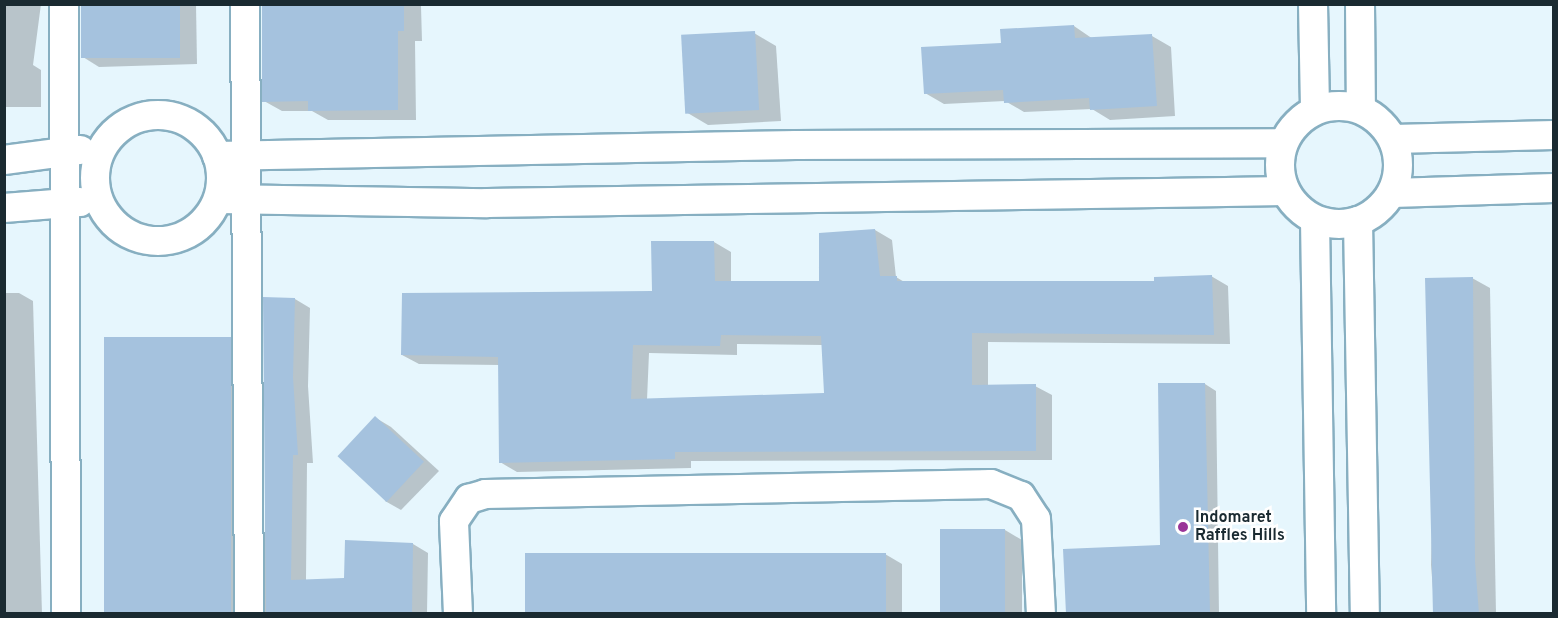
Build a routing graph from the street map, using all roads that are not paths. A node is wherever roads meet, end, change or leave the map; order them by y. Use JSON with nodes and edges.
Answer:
{"nodes":[{"id":1,"x":64,"y":4,"type":"edge"},
{"id":2,"x":245,"y":4,"type":"edge"},
{"id":3,"x":1313,"y":4,"type":"edge"},
{"id":4,"x":1360,"y":4,"type":"edge"},
{"id":5,"x":1361,"y":109,"type":"junction"},
{"id":6,"x":1315,"y":110,"type":"junction"},
{"id":7,"x":1554,"y":135,"type":"edge"},
{"id":8,"x":1394,"y":139,"type":"junction"},
{"id":9,"x":1283,"y":142,"type":"junction"},
{"id":10,"x":100,"y":150,"type":"junction"},
{"id":11,"x":62,"y":151,"type":"junction"},
{"id":12,"x":248,"y":153,"type":"junction"},
{"id":13,"x":217,"y":156,"type":"junction"},
{"id":14,"x":4,"y":160,"type":"edge"},
{"id":15,"x":1554,"y":188,"type":"edge"},
{"id":16,"x":1285,"y":191,"type":"junction"},
{"id":17,"x":1392,"y":194,"type":"junction"},
{"id":18,"x":220,"y":199,"type":"junction"},
{"id":19,"x":97,"y":201,"type":"junction"},
{"id":20,"x":248,"y":201,"type":"junction"},
{"id":21,"x":63,"y":202,"type":"junction"},
{"id":22,"x":4,"y":208,"type":"edge"},
{"id":23,"x":1315,"y":220,"type":"junction"},
{"id":24,"x":1358,"y":221,"type":"junction"},
{"id":25,"x":66,"y":614,"type":"edge"},
{"id":26,"x":249,"y":614,"type":"edge"},
{"id":27,"x":458,"y":614,"type":"edge"},
{"id":28,"x":1041,"y":614,"type":"edge"},
{"id":29,"x":1321,"y":614,"type":"edge"},
{"id":30,"x":1365,"y":614,"type":"edge"}],
"edges":[{"from":1,"to":11,"type":"street"},
{"from":2,"to":12,"type":"street"},
{"from":3,"to":6,"type":"street"},
{"from":4,"to":5,"type":"street"},
{"from":5,"to":6,"type":"street"},
{"from":5,"to":8,"type":"street"},
{"from":6,"to":9,"type":"street"},
{"from":7,"to":8,"type":"street"},
{"from":8,"to":17,"type":"street"},
{"from":9,"to":12,"type":"street"},
{"from":9,"to":16,"type":"street"},
{"from":10,"to":11,"type":"street"},
{"from":10,"to":13,"type":"street"},
{"from":10,"to":19,"type":"street"},
{"from":11,"to":14,"type":"street"},
{"from":11,"to":21,"type":"street"},
{"from":12,"to":13,"type":"street"},
{"from":12,"to":20,"type":"street"},
{"from":13,"to":18,"type":"street"},
{"from":15,"to":17,"type":"street"},
{"from":16,"to":20,"type":"street"},
{"from":16,"to":23,"type":"street"},
{"from":17,"to":24,"type":"street"},
{"from":18,"to":19,"type":"street"},
{"from":18,"to":20,"type":"street"},
{"from":19,"to":21,"type":"street"},
{"from":20,"to":26,"type":"street"},
{"from":21,"to":22,"type":"street"},
{"from":21,"to":25,"type":"street"},
{"from":23,"to":24,"type":"street"},
{"from":23,"to":29,"type":"street"},
{"from":24,"to":30,"type":"street"},
{"from":27,"to":28,"type":"street"}]}
